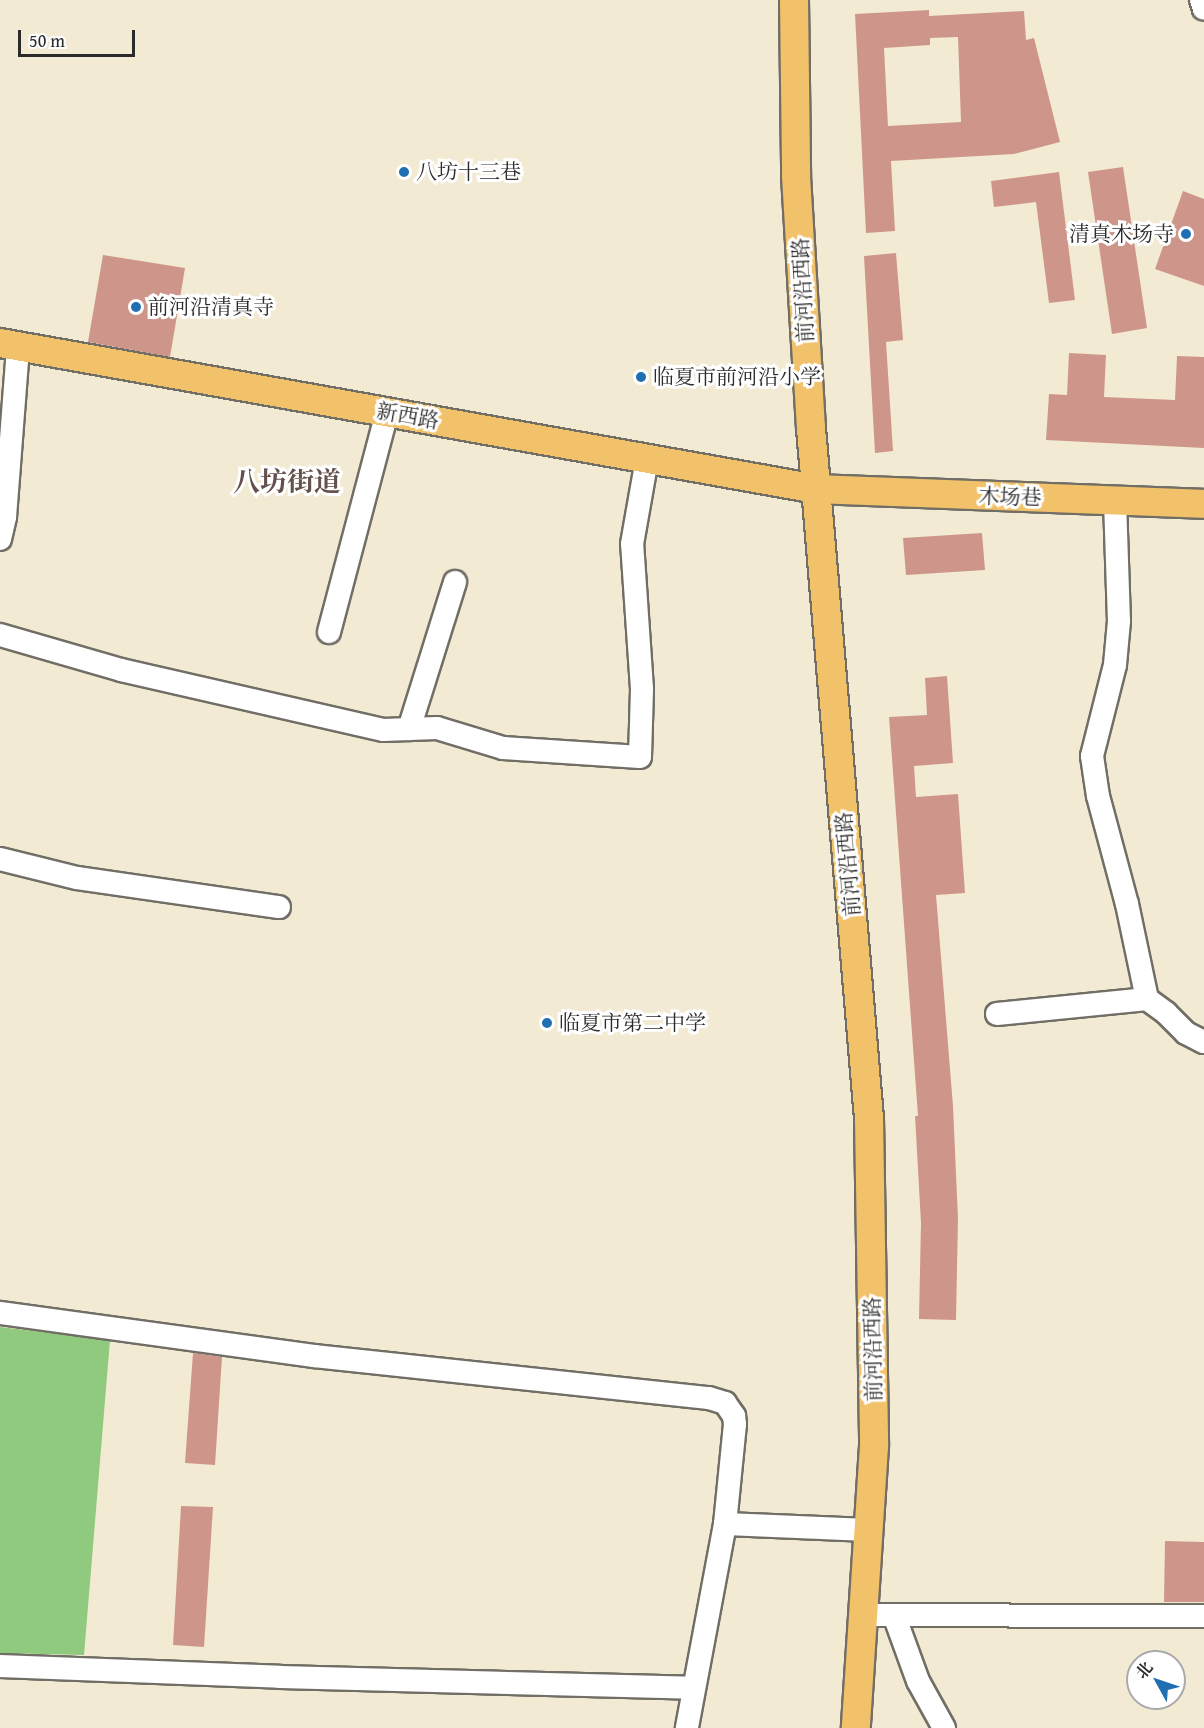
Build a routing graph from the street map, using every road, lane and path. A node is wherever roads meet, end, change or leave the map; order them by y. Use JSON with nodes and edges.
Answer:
{"nodes":[{"id":1,"x":794,"y":0,"type":"edge"},
{"id":2,"x":1201,"y":0,"type":"edge"},
{"id":3,"x":1204,"y":9,"type":"edge"},
{"id":4,"x":9,"y":345,"type":"edge"},
{"id":5,"x":387,"y":412,"type":"junction"},
{"id":6,"x":647,"y":459,"type":"junction"},
{"id":7,"x":816,"y":489,"type":"junction"},
{"id":8,"x":1115,"y":501,"type":"junction"},
{"id":9,"x":1204,"y":504,"type":"edge"},
{"id":10,"x":0,"y":539,"type":"edge"},
{"id":11,"x":454,"y":582,"type":"dead end"},
{"id":12,"x":329,"y":632,"type":"dead end"},
{"id":13,"x":0,"y":635,"type":"edge"},
{"id":14,"x":409,"y":729,"type":"junction"},
{"id":15,"x":0,"y":859,"type":"edge"},
{"id":16,"x":279,"y":907,"type":"dead end"},
{"id":17,"x":1147,"y":999,"type":"junction"},
{"id":18,"x":996,"y":1014,"type":"dead end"},
{"id":19,"x":1204,"y":1042,"type":"edge"},
{"id":20,"x":0,"y":1313,"type":"edge"},
{"id":21,"x":725,"y":1524,"type":"junction"},
{"id":22,"x":869,"y":1530,"type":"junction"},
{"id":23,"x":863,"y":1615,"type":"junction"},
{"id":24,"x":894,"y":1615,"type":"junction"},
{"id":25,"x":1204,"y":1616,"type":"edge"},
{"id":26,"x":0,"y":1666,"type":"edge"},
{"id":27,"x":692,"y":1688,"type":"junction"},
{"id":28,"x":687,"y":1728,"type":"edge"},
{"id":29,"x":856,"y":1728,"type":"edge"},
{"id":30,"x":944,"y":1728,"type":"edge"}],
"edges":[{"from":1,"to":7,"type":"main road","name":"前河沿西路"},
{"from":2,"to":3,"type":"street"},
{"from":4,"to":5,"type":"main road","name":"新西路"},
{"from":4,"to":10,"type":"street"},
{"from":5,"to":6,"type":"main road","name":"新西路"},
{"from":5,"to":12,"type":"street"},
{"from":6,"to":7,"type":"main road","name":"新西路"},
{"from":6,"to":14,"type":"street"},
{"from":7,"to":8,"type":"main road","name":"木场巷"},
{"from":7,"to":22,"type":"main road","name":"前河沿西路"},
{"from":8,"to":9,"type":"main road","name":"木场巷"},
{"from":8,"to":17,"type":"street"},
{"from":11,"to":14,"type":"street"},
{"from":13,"to":14,"type":"street"},
{"from":15,"to":16,"type":"street"},
{"from":17,"to":18,"type":"street"},
{"from":17,"to":19,"type":"street"},
{"from":20,"to":21,"type":"street"},
{"from":21,"to":22,"type":"street"},
{"from":21,"to":27,"type":"street"},
{"from":22,"to":23,"type":"main road","name":"前河沿西路"},
{"from":23,"to":24,"type":"street"},
{"from":23,"to":29,"type":"main road","name":"前河沿西路"},
{"from":24,"to":25,"type":"street"},
{"from":24,"to":30,"type":"street"},
{"from":26,"to":27,"type":"street"},
{"from":27,"to":28,"type":"street"}]}
